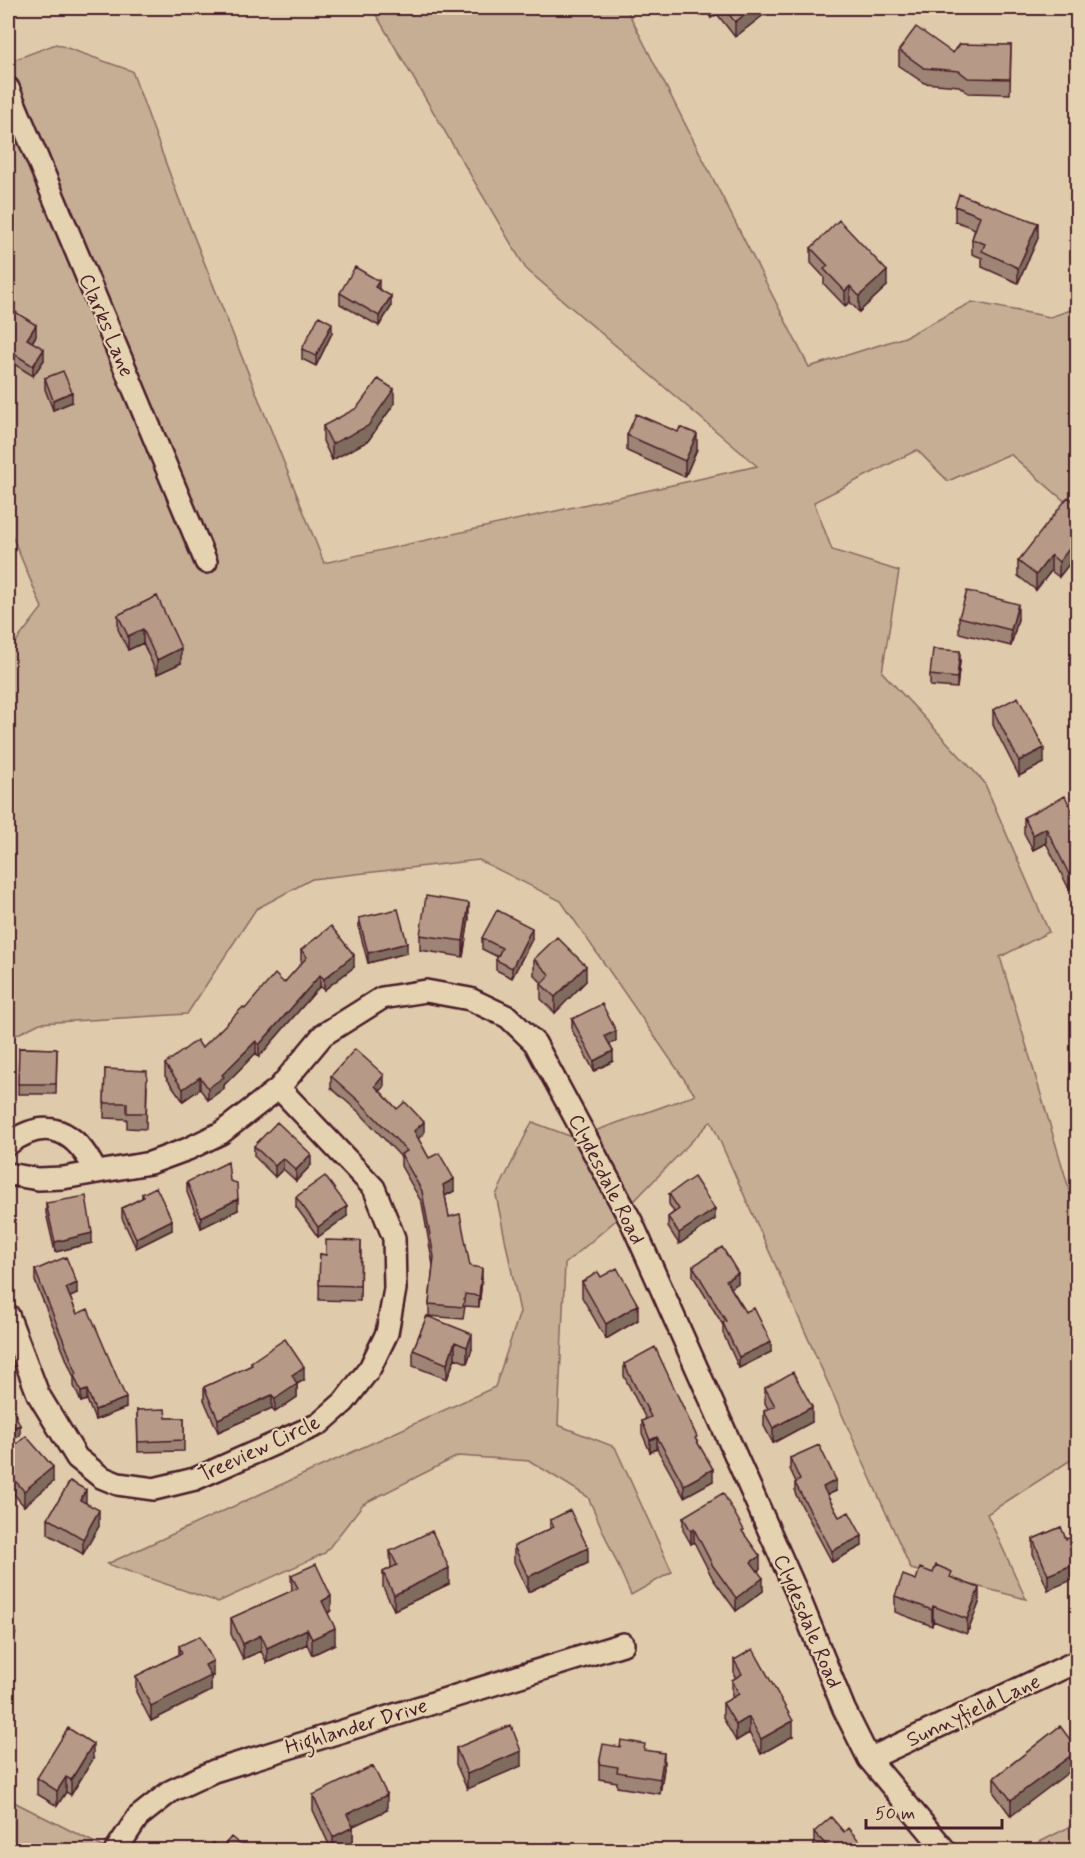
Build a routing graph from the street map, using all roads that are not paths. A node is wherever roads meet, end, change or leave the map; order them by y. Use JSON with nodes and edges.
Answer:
{"nodes":[{"id":1,"x":8,"y":88,"type":"edge"},
{"id":2,"x":206,"y":562,"type":"dead end"},
{"id":3,"x":279,"y":1088,"type":"junction"},
{"id":4,"x":8,"y":1144,"type":"edge"},
{"id":5,"x":96,"y":1172,"type":"junction"},
{"id":6,"x":8,"y":1173,"type":"edge"},
{"id":7,"x":8,"y":1315,"type":"edge"},
{"id":8,"x":623,"y":1644,"type":"dead end"},
{"id":9,"x":1077,"y":1661,"type":"edge"},
{"id":10,"x":869,"y":1759,"type":"junction"},
{"id":11,"x":116,"y":1851,"type":"edge"},
{"id":12,"x":945,"y":1851,"type":"edge"}],
"edges":[{"from":1,"to":2,"type":"street","name":"Clarks Lane"},
{"from":3,"to":5,"type":"street","name":"Clydesdale Road"},
{"from":3,"to":7,"type":"street","name":"Treeview Circle"},
{"from":3,"to":10,"type":"street","name":"Clydesdale Road"},
{"from":4,"to":5,"type":"street"},
{"from":5,"to":6,"type":"street","name":"Clydesdale Road"},
{"from":8,"to":11,"type":"street","name":"Highlander Drive"},
{"from":9,"to":10,"type":"street","name":"Sunnyfield Lane"},
{"from":10,"to":12,"type":"street","name":"Clydesdale Road"}]}
